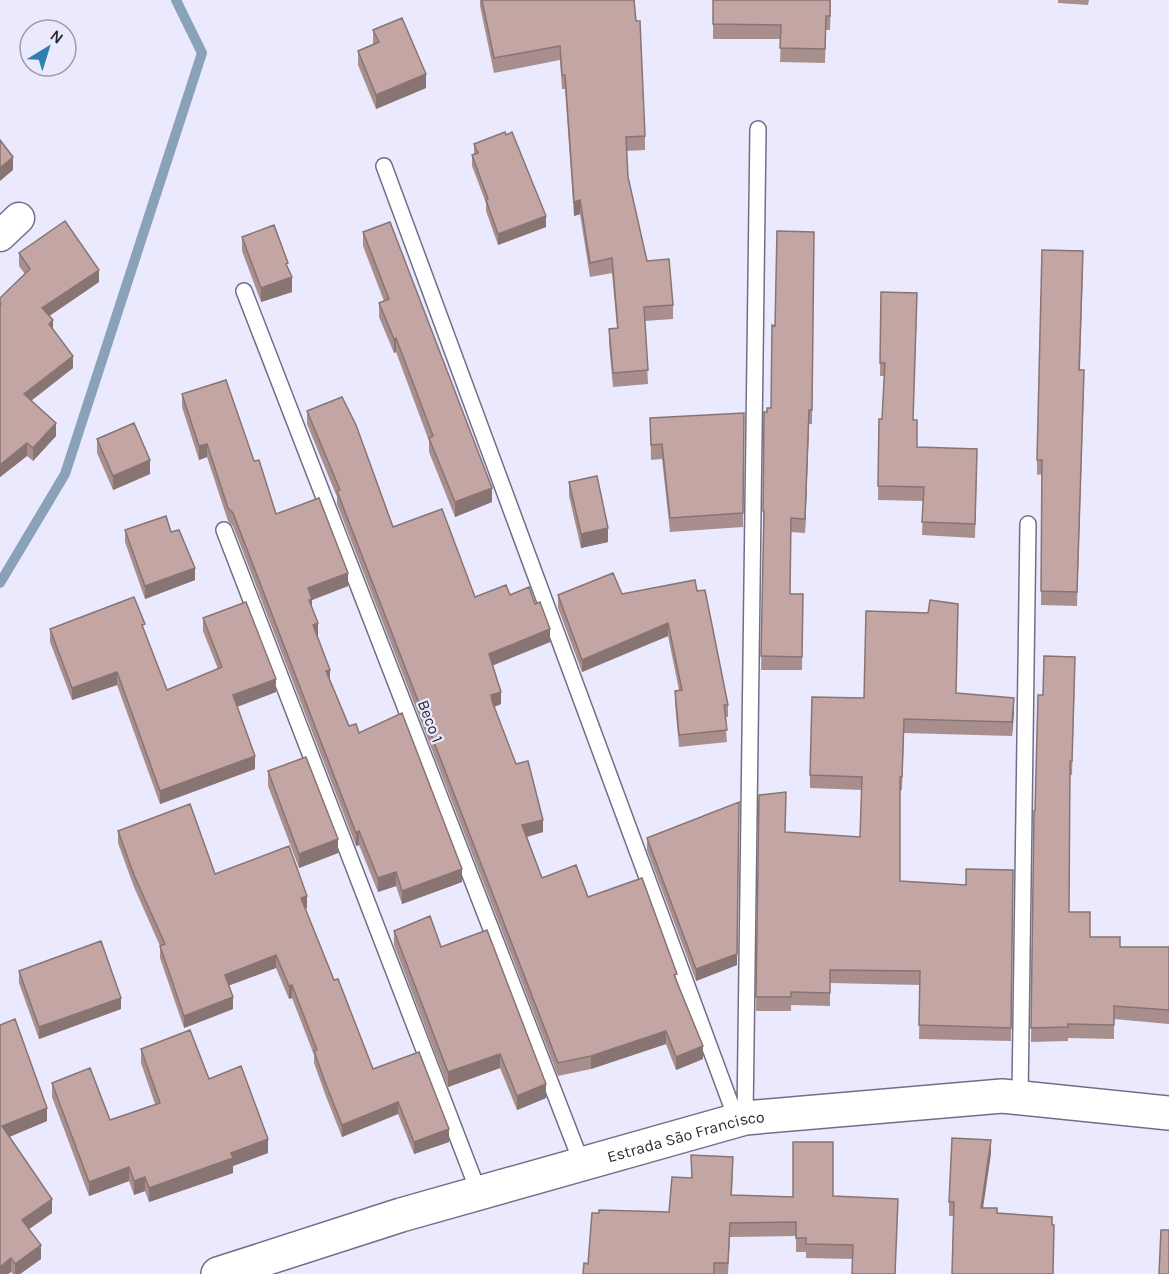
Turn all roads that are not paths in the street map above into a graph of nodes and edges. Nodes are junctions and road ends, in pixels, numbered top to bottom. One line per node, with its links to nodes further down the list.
1 (758, 129): 8 (lane)
2 (384, 166): 8 (lane)
3 (244, 291): 9 (lane, Beco 1)
4 (1028, 524): 6 (lane)
5 (224, 530): 10 (lane)
6 (1020, 1097): 7 (main road, Estrada São Francisco); 8 (main road, Estrada São Francisco)
7 (1169, 1113)
8 (741, 1120): 9 (main road, Estrada São Francisco)
9 (582, 1164): 10 (main road, Estrada São Francisco)
10 (479, 1193): 11 (main road, Estrada São Francisco)
11 (218, 1274)

